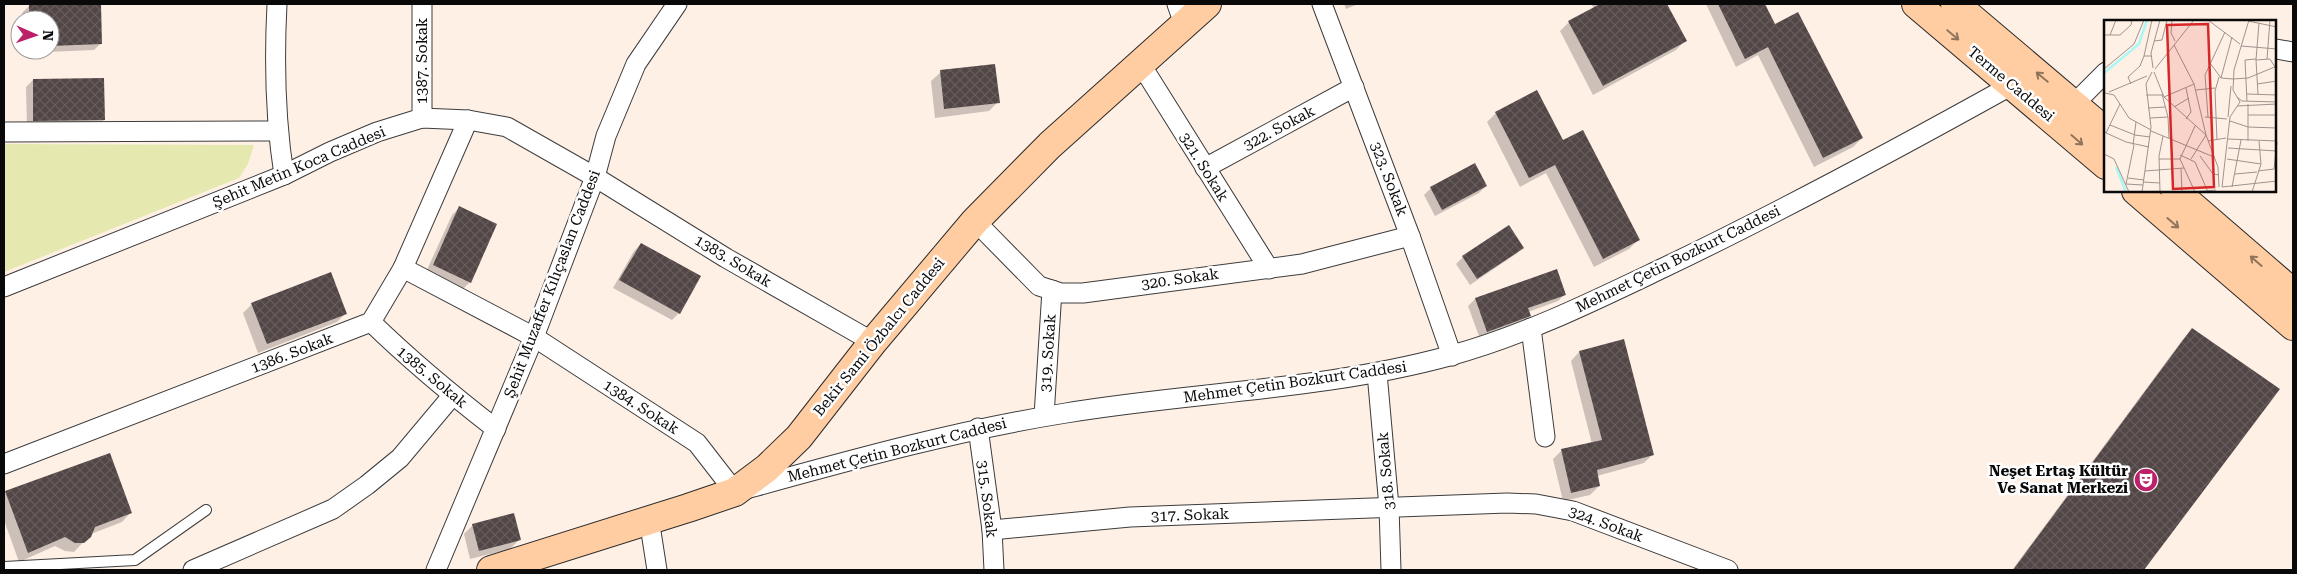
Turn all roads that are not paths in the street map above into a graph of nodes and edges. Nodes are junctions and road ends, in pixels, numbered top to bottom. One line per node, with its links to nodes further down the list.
1 (277, 4): 19 (street)
2 (422, 4): 16 (street, 1387. Sokak)
3 (677, 4): 24 (street, Şehit Muzaffer Kılıçaslan Caddesi)
4 (1207, 4): 8 (street, Bekir Sami Özbalcı Caddesi)
5 (1322, 4): 14 (street, 323. Sokak)
6 (1916, 4): 13 (street, Terme Caddesi, one-way to 13)
7 (1956, 4): 15 (street, Terme Caddesi, one-way to 7)
8 (1180, 14): 11 (street, Bekir Sami Özbalcı Caddesi)
9 (2277, 49): 10 (street)
10 (2293, 52)
11 (1140, 63): 22 (street, 321. Sokak); 27 (street, Bekir Sami Özbalcı Caddesi)
12 (2104, 74): 15 (street)
13 (2012, 85): 21 (street, Terme Caddesi, one-way to 21); 36 (street, Mehmet Çetin Bozkurt Caddesi)
14 (1354, 88): 22 (street, 322. Sokak); 28 (street, 323. Sokak)
15 (2074, 104): 18 (street, Terme Caddesi)
16 (422, 118): 17 (street, Şehit Metin Koca Caddesi); 23 (street, Şehit Metin Koca Caddesi)
17 (468, 120): 24 (street, Şehit Metin Koca Caddesi); 29 (street)
18 (2104, 130)
19 (277, 131): 20 (street); 23 (street)
20 (4, 132)
21 (2104, 163)
22 (1205, 168): 30 (street, 321. Sokak)
23 (284, 175): 31 (street, Şehit Metin Koca Caddesi)
24 (595, 177): 37 (street, Şehit Muzaffer Kılıçaslan Caddesi); 38 (street, 1383. Sokak)
25 (2137, 192): 35 (street, one-way to 35)
26 (2176, 192): 33 (street, one-way to 26)
27 (975, 221): 32 (street, 320. Sokak); 38 (street, Bekir Sami Özbalcı Caddesi)
28 (1410, 236): 30 (street, 320. Sokak); 39 (street, 323. Sokak)
29 (403, 268): 34 (street); 37 (street, 1384. Sokak)
30 (1269, 269): 32 (street, 320. Sokak)
31 (4, 287)
32 (1052, 290): 42 (street, 319. Sokak)
33 (2293, 292)
34 (370, 322): 41 (street, 1385. Sokak); 46 (street, 1386. Sokak)
35 (2293, 326)
36 (1531, 328): 39 (street, Mehmet Çetin Bozkurt Caddesi); 45 (street)
37 (534, 337): 43 (street, Şehit Muzaffer Kılıçaslan Caddesi); 47 (street, 1384. Sokak)
38 (873, 342): 47 (street, Bekir Sami Özbalcı Caddesi)
39 (1452, 356): 40 (street, Mehmet Çetin Bozkurt Caddesi)
40 (1377, 373): 42 (street, Mehmet Çetin Bozkurt Caddesi); 48 (street, 318. Sokak)
41 (452, 396): 43 (street, 1385. Sokak); 55 (street)
42 (1044, 416): 44 (street, Mehmet Çetin Bozkurt Caddesi)
43 (496, 428): 56 (street, Şehit Muzaffer Kılıçaslan Caddesi)
44 (978, 428): 47 (street, Mehmet Çetin Bozkurt Caddesi); 51 (street, 315. Sokak)
45 (1545, 436)
46 (4, 464)
47 (735, 492): 50 (street, Bekir Sami Özbalcı Caddesi)
48 (1389, 507): 51 (street, 317. Sokak); 59 (street, 318. Sokak); 60 (street, 324. Sokak)
49 (206, 510): 52 (lane)
50 (650, 519): 54 (street, Bekir Sami Özbalcı Caddesi); 57 (street)
51 (992, 530): 58 (street, 315. Sokak)
52 (135, 565): 53 (lane)
53 (4, 567)
54 (505, 568)
55 (193, 570)
56 (436, 570)
57 (657, 570)
58 (994, 570)
59 (1391, 570)
60 (1728, 570)

